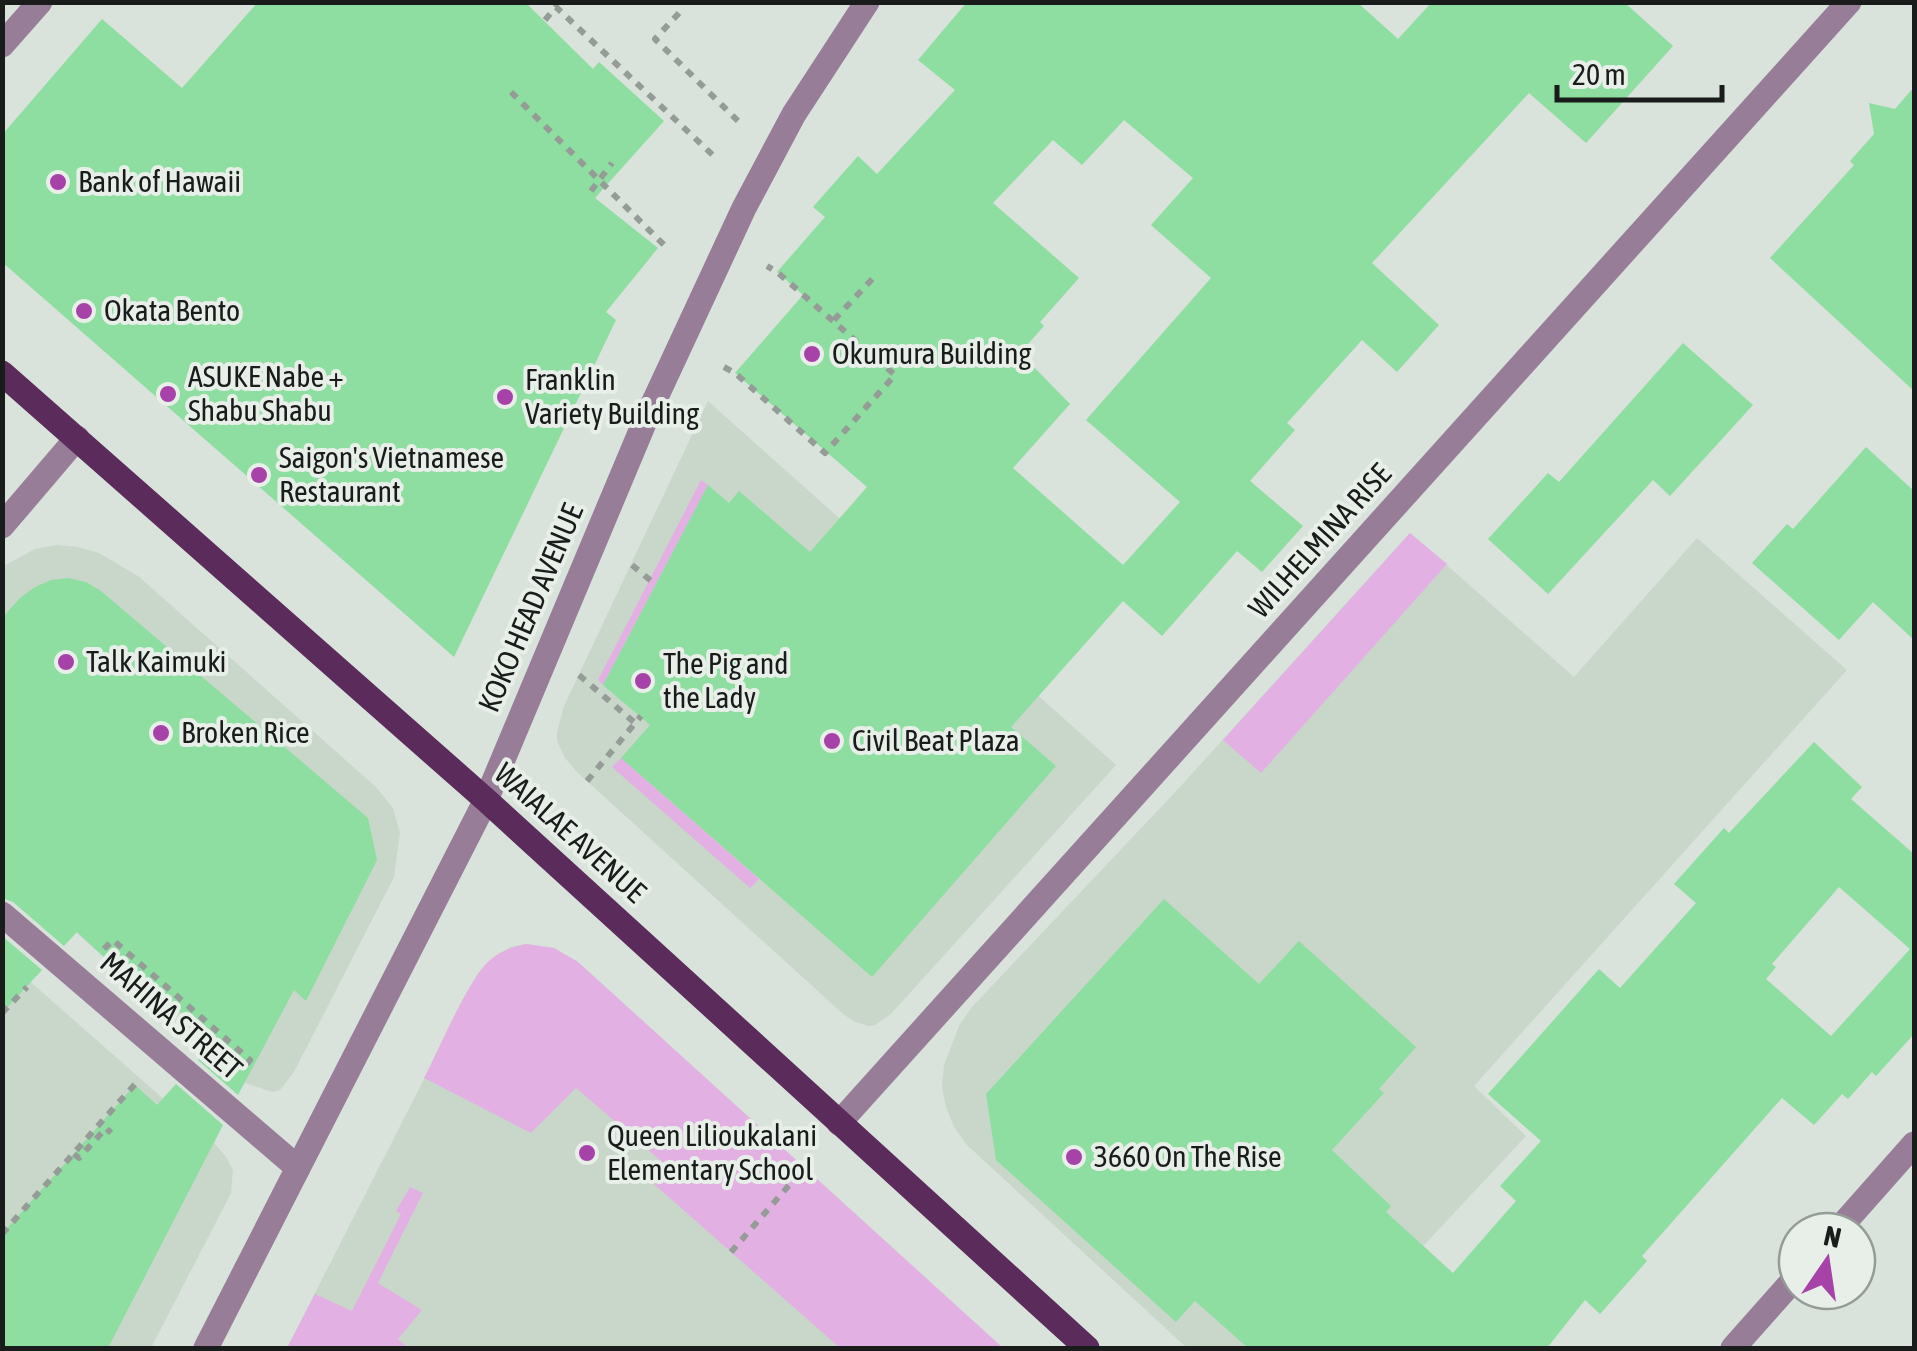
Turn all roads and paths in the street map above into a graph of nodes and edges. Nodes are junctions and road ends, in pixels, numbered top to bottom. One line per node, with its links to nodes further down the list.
1 (40, 2): 6 (street)
2 (866, 2): 25 (street, KOKO HEAD AVENUE)
3 (1849, 2): 32 (street, WILHELMINA RISE)
4 (679, 12): 8 (path)
5 (545, 20): 9 (path)
6 (2, 45)
7 (511, 92): 11 (path)
8 (740, 122)
9 (718, 160)
10 (612, 163): 11 (path)
11 (600, 180): 12 (path); 13 (path)
12 (591, 190)
13 (668, 248)
14 (767, 266): 16 (path)
15 (874, 276): 16 (path)
16 (834, 320): 17 (path)
17 (724, 367)
18 (2, 373): 19 (main road, WAIALAE AVENUE)
19 (77, 438): 20 (street); 25 (main road, WAIALAE AVENUE)
20 (2, 526)
21 (632, 565): 22 (path)
22 (656, 585)
23 (579, 675): 24 (path)
24 (587, 780)
25 (486, 800): 32 (main road, WAIALAE AVENUE); 36 (street, KOKO HEAD AVENUE)
26 (2, 914): 36 (street, MAHINA STREET)
27 (110, 955): 30 (path)
28 (31, 982): 29 (path)
29 (2, 1013)
30 (241, 1071)
31 (140, 1079): 35 (path)
32 (839, 1123): 43 (main road, WAIALAE AVENUE)
33 (111, 1133): 35 (path)
34 (1914, 1144): 38 (street)
35 (74, 1154): 39 (path)
36 (298, 1168): 42 (street, KOKO HEAD AVENUE)
37 (804, 1168): 40 (path)
38 (1855, 1211)
39 (2, 1234)
40 (731, 1252)
41 (1777, 1298): 44 (street)
42 (206, 1348)
43 (1087, 1348)
44 (1733, 1348)

